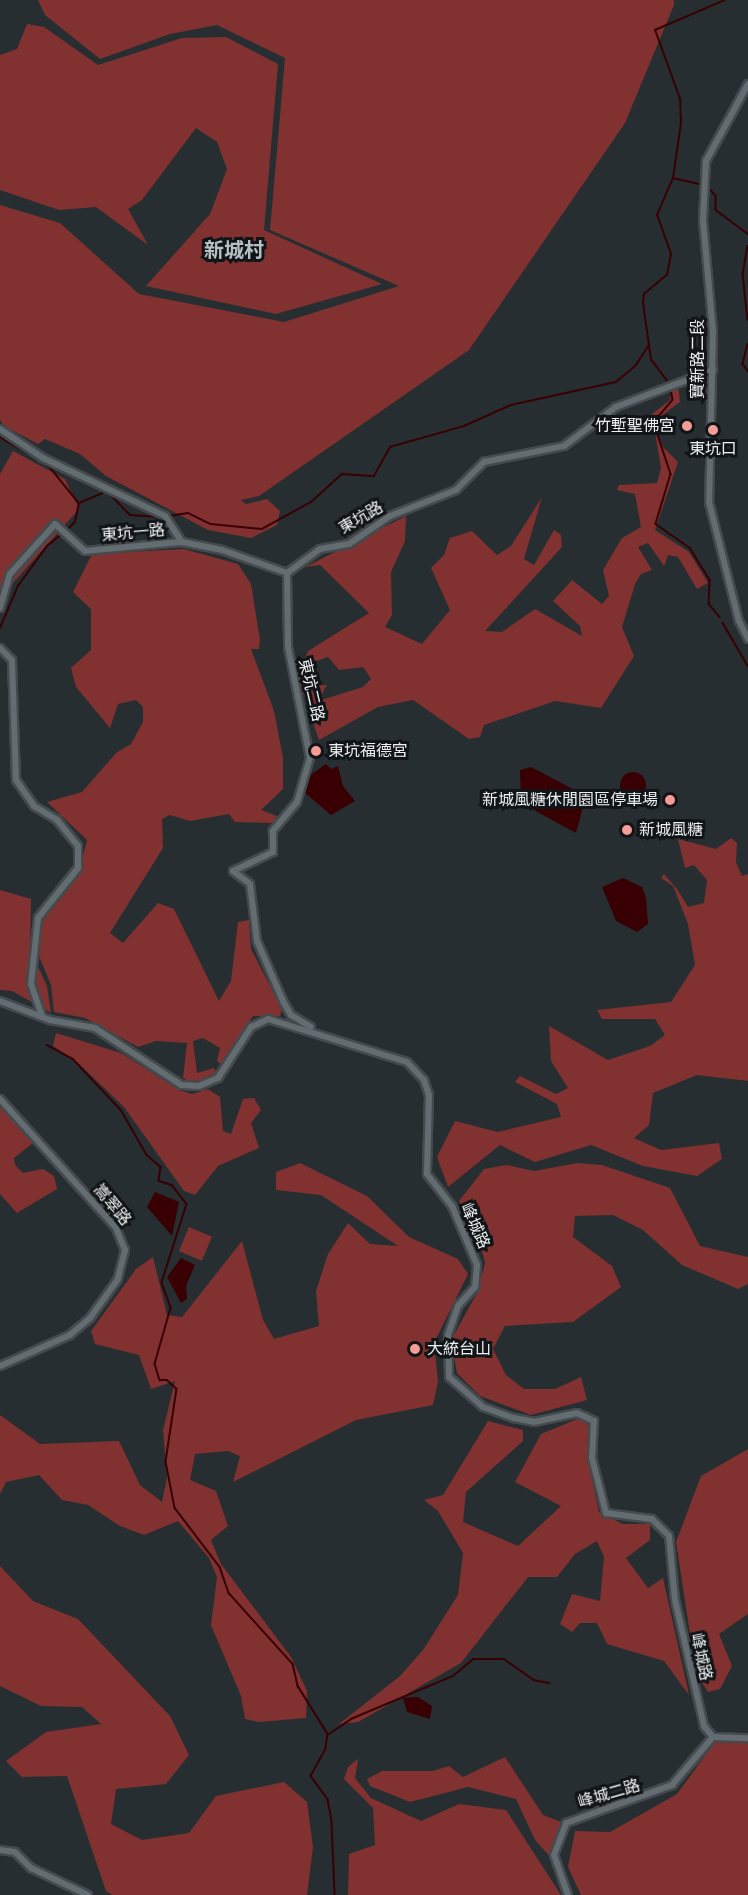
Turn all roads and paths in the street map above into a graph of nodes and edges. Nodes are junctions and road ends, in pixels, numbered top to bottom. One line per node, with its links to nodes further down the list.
1 (748, 84): 2 (street, 寶新路二段)
2 (713, 370): 5 (street, 東坑路); 7 (street, 寶新路二段)
3 (0, 429): 4 (street)
4 (182, 542): 5 (street); 6 (street, 東坑一路)
5 (286, 573): 11 (street, 東坑二路)
6 (0, 608)
7 (748, 639)
8 (0, 648): 10 (street)
9 (0, 1001): 10 (street, 峰城路)
10 (42, 1016): 11 (street, 峰城路)
11 (318, 1031): 14 (street, 峰城路)
12 (0, 1099): 13 (street, 嵩翠路)
13 (0, 1366)
14 (713, 1737): 15 (street); 18 (street, 峰城二路)
15 (748, 1738)
16 (0, 1850): 17 (street)
17 (88, 1895)
18 (568, 1895)

